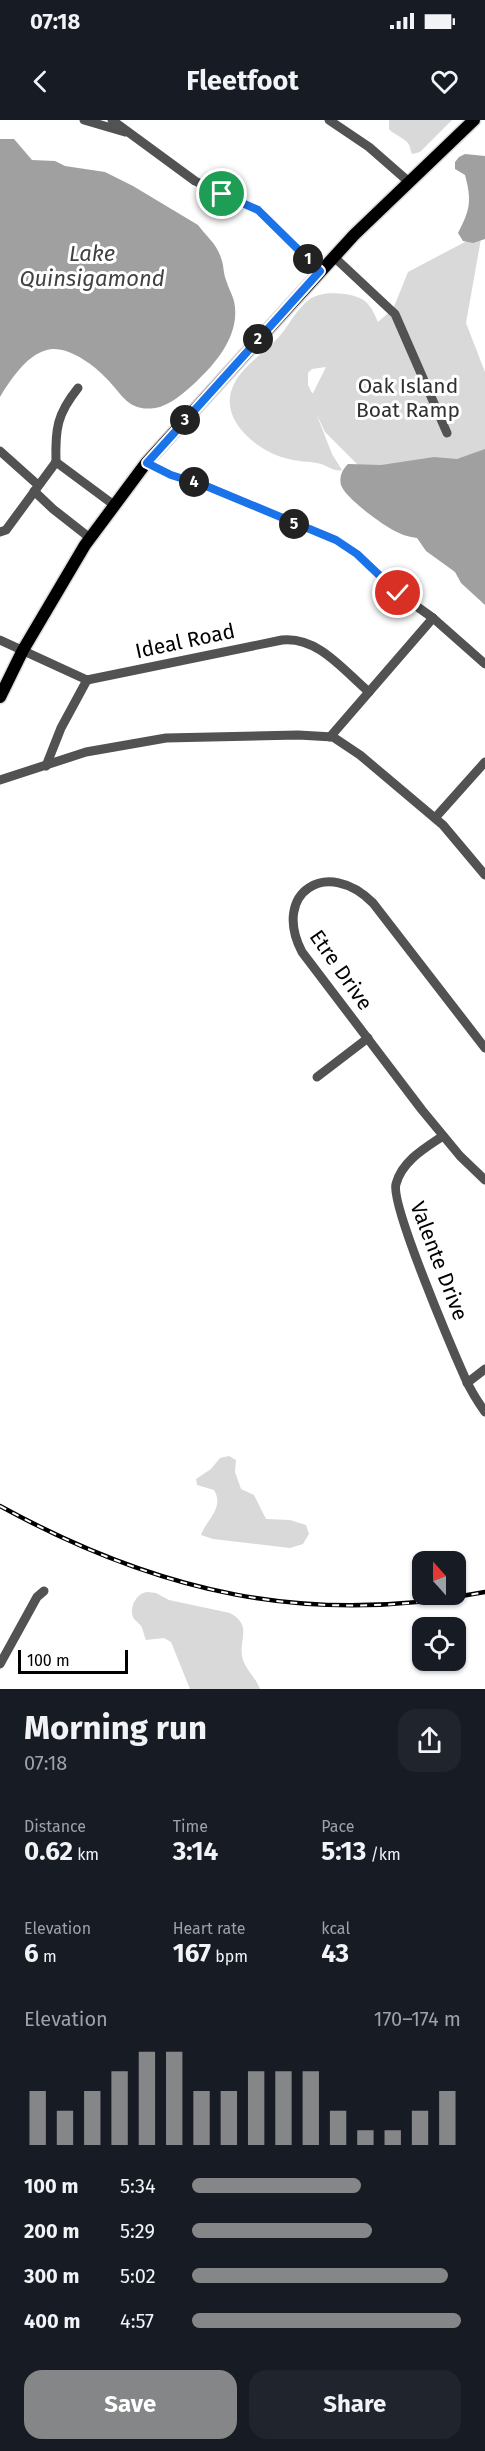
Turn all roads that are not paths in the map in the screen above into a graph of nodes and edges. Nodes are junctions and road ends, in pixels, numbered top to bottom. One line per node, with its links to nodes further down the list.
1 (84, 120): 5 (street)
2 (112, 120): 5 (street)
3 (329, 120): 6 (street)
4 (474, 120): 6 (main road)
5 (129, 132): 8 (street)
6 (409, 182): 7 (main road)
7 (334, 257): 8 (main road); 10 (street)
8 (320, 271): 13 (main road)
9 (78, 388): 12 (street)
10 (447, 433)
11 (0, 451): 14 (street)
12 (56, 462): 14 (street); 15 (street)
13 (147, 463): 15 (main road); 18 (street)
14 (36, 488): 16 (street); 17 (street)
15 (114, 505): 17 (main road)
16 (0, 532)
17 (90, 538): 20 (main road)
18 (433, 618): 21 (street); 23 (street)
19 (0, 640): 20 (street)
20 (23, 650): 22 (street); 24 (main road)
21 (485, 664)
22 (87, 680): 23 (street, Ideal Road); 27 (street)
23 (369, 692): 25 (street)
24 (0, 697)
25 (330, 737): 27 (street); 29 (street)
26 (485, 762): 29 (street)
27 (46, 766): 28 (street)
28 (0, 780)
29 (435, 818): 30 (street)
30 (485, 876)
31 (368, 1038): 32 (street, Etre Drive); 33 (street); 34 (street, Etre Drive)
32 (485, 1048)
33 (316, 1077)
34 (443, 1136): 35 (street, Etre Drive); 37 (street, Valente Drive)
35 (485, 1180)
36 (485, 1369): 37 (street)
37 (467, 1383): 38 (street, Valente Drive)
38 (485, 1412)
39 (44, 1592): 40 (street)
40 (0, 1664)

